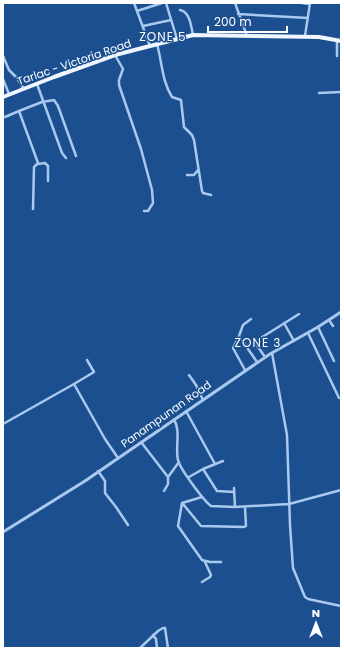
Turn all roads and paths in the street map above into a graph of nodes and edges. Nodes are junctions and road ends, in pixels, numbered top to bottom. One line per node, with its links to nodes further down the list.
1 (134, 3): 8 (street)
2 (162, 3): 8 (street)
3 (166, 3): 11 (street)
4 (235, 3): 9 (street)
5 (302, 3): 6 (street)
6 (310, 3): 10 (street)
7 (180, 10): 13 (street)
8 (137, 11): 12 (street)
9 (238, 14): 10 (street); 14 (street)
10 (308, 18): 15 (street)
11 (171, 20): 12 (street); 16 (street)
12 (143, 26): 19 (street)
13 (193, 35): 14 (main road, Tarlac - Victoria Road); 16 (main road, Tarlac - Victoria Road)
14 (247, 36): 15 (main road, Tarlac - Victoria Road)
15 (304, 37): 17 (main road, Tarlac - Victoria Road)
16 (177, 39): 18 (main road, Tarlac - Victoria Road)
17 (339, 40): 22 (street)
18 (157, 44): 19 (main road, Tarlac - Victoria Road); 36 (street)
19 (150, 46): 20 (main road, Tarlac - Victoria Road)
20 (115, 55): 24 (main road, Tarlac - Victoria Road); 41 (street)
21 (3, 56): 25 (street)
22 (337, 56)
23 (3, 78): 28 (street)
24 (37, 84): 25 (main road, Tarlac - Victoria Road); 30 (street)
25 (24, 88): 28 (main road, Tarlac - Victoria Road)
26 (341, 92): 27 (street)
27 (319, 93)
28 (9, 94): 29 (main road, Tarlac - Victoria Road)
29 (3, 97)
30 (42, 102): 31 (street); 33 (street); 34 (street)
31 (19, 111): 32 (street); 35 (street)
32 (5, 117)
33 (76, 156)
34 (66, 158)
35 (38, 164): 38 (street); 40 (street)
36 (198, 169): 37 (street); 39 (street)
37 (187, 175)
38 (48, 181)
39 (211, 195)
40 (33, 209)
41 (144, 211)
42 (341, 312): 45 (street, Panampunan Road)
43 (299, 314): 46 (street)
44 (251, 319): 50 (street)
45 (329, 320): 47 (street); 48 (street, Panampunan Road)
46 (284, 323): 51 (street); 53 (street)
47 (333, 326)
48 (318, 327): 49 (street, Panampunan Road); 55 (street)
49 (308, 333): 51 (street, Panampunan Road); 60 (street)
50 (239, 336): 56 (street); 57 (street)
51 (294, 341): 52 (street, Panampunan Road)
52 (272, 352): 53 (street, Panampunan Road); 80 (street)
53 (265, 357): 56 (street, Panampunan Road)
54 (87, 360): 59 (street)
55 (334, 361)
56 (257, 362): 57 (street, Panampunan Road)
57 (246, 370): 61 (street, Panampunan Road)
58 (189, 375): 61 (street)
59 (74, 384): 64 (street); 66 (street)
60 (338, 398)
61 (203, 400): 62 (street, Panampunan Road)
62 (186, 411): 63 (street, Panampunan Road); 69 (street)
63 (174, 420): 65 (street, Panampunan Road); 68 (street)
64 (3, 424)
65 (142, 442): 66 (street, Panampunan Road); 72 (street)
66 (118, 458): 71 (street, Panampunan Road)
67 (223, 461): 69 (street)
68 (178, 462): 72 (street); 73 (street)
69 (215, 464): 70 (street)
70 (203, 469): 73 (street); 77 (street)
71 (98, 471): 83 (street); 84 (street, Panampunan Road)
72 (168, 477): 76 (street)
73 (189, 477): 78 (street)
74 (234, 488): 77 (street)
75 (341, 490): 80 (street)
76 (164, 491)
77 (234, 492): 81 (street)
78 (202, 498): 79 (street); 81 (street)
79 (182, 503): 82 (street); 85 (street)
80 (289, 504): 82 (street); 88 (street)
81 (235, 507): 82 (street)
82 (245, 507)
83 (128, 525)
84 (3, 532)
85 (205, 561): 86 (street); 87 (street)
86 (221, 562)
87 (202, 582)
88 (341, 606)
89 (153, 635): 90 (street); 91 (street); 92 (street)
90 (140, 648)
91 (156, 648)
92 (168, 648)

